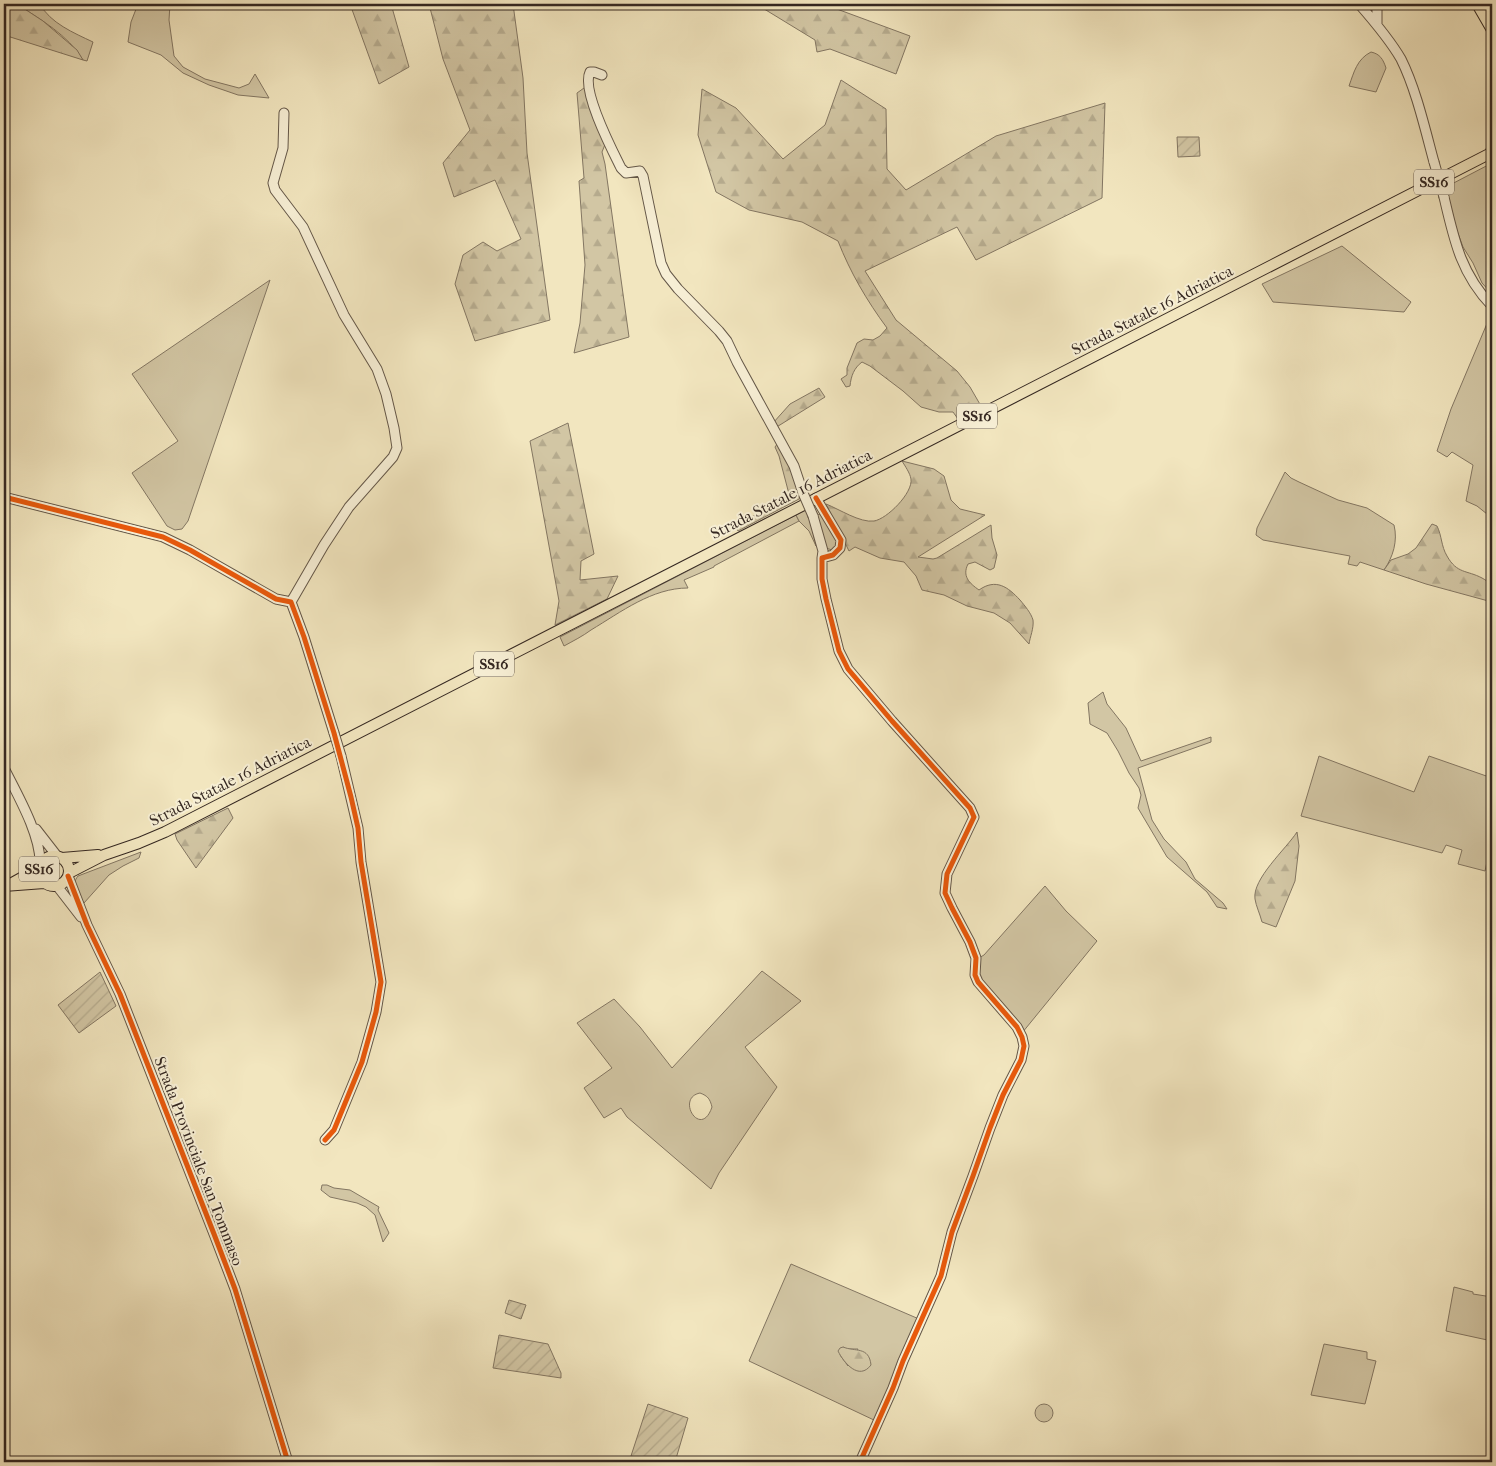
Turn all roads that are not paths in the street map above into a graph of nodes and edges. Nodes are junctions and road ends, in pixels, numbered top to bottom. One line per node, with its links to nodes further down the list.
1 (1359, 4): 4 (street)
2 (1378, 4): 4 (street)
3 (1477, 4): 5 (main road)
4 (1376, 26): 9 (street, bridge)
5 (1492, 30)
6 (602, 75): 14 (street, bridge)
7 (284, 113): 15 (street)
8 (1492, 152): 13 (main road, Strada Statale 16 Adriatica / SS16)
9 (1481, 295): 10 (street); 11 (street)
10 (1492, 300)
11 (1492, 306)
12 (4, 497): 15 (street)
13 (819, 497): 14 (street); 18 (main road, Strada Statale 16 Adriatica / SS16)
14 (822, 558): 28 (street)
15 (291, 602): 26 (street, bridge)
16 (4, 768): 17 (street)
17 (30, 823): 19 (street); 20 (street)
18 (104, 855): 19 (main road, Strada Statale 16 Adriatica / SS16); 21 (main road, Strada Statale 16 Adriatica / SS16)
19 (60, 857): 20 (main road, SS16); 21 (main road, SS16)
20 (40, 866): 22 (main road, SS16); 23 (main road, SS16)
21 (69, 875): 24 (main road, SS16); 25 (street, Strada Provinciale San Tommaso)
22 (44, 883): 23 (main road, SS16); 24 (main road, SS16)
23 (6, 885)
24 (57, 886): 25 (street, Strada Provinciale San Tommaso)
25 (87, 925): 27 (street, Strada Provinciale San Tommaso)
26 (325, 1140)
27 (288, 1462)
28 (860, 1462)

